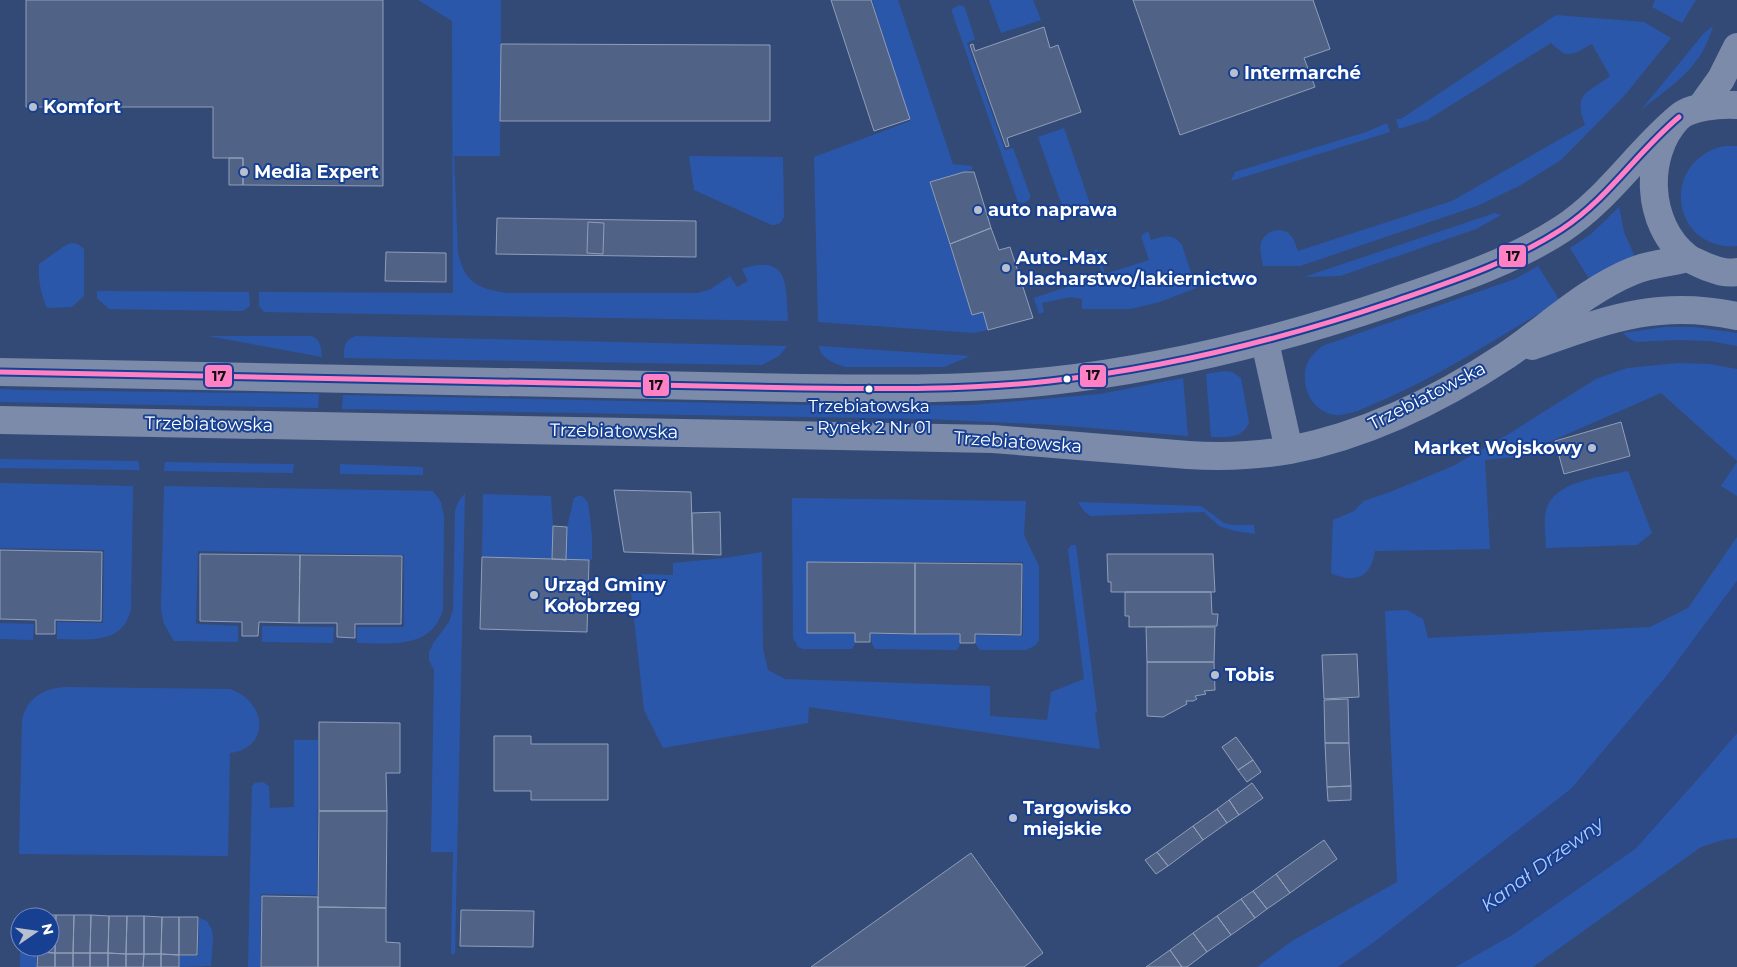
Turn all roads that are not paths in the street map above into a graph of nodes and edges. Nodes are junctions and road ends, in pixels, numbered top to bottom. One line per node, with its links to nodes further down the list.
1 (1737, 47): 3 (street)
2 (1737, 105): 3 (street)
3 (1690, 112): 4 (street); 7 (street)
4 (1688, 258): 5 (street); 8 (street, Trzebiatowska)
5 (1734, 274)
6 (1737, 316): 8 (street)
7 (1265, 342): 9 (street); 11 (street)
8 (1507, 354): 11 (street, Trzebiatowska)
9 (0, 372)
10 (0, 420): 11 (street, Trzebiatowska)
11 (1289, 450)

